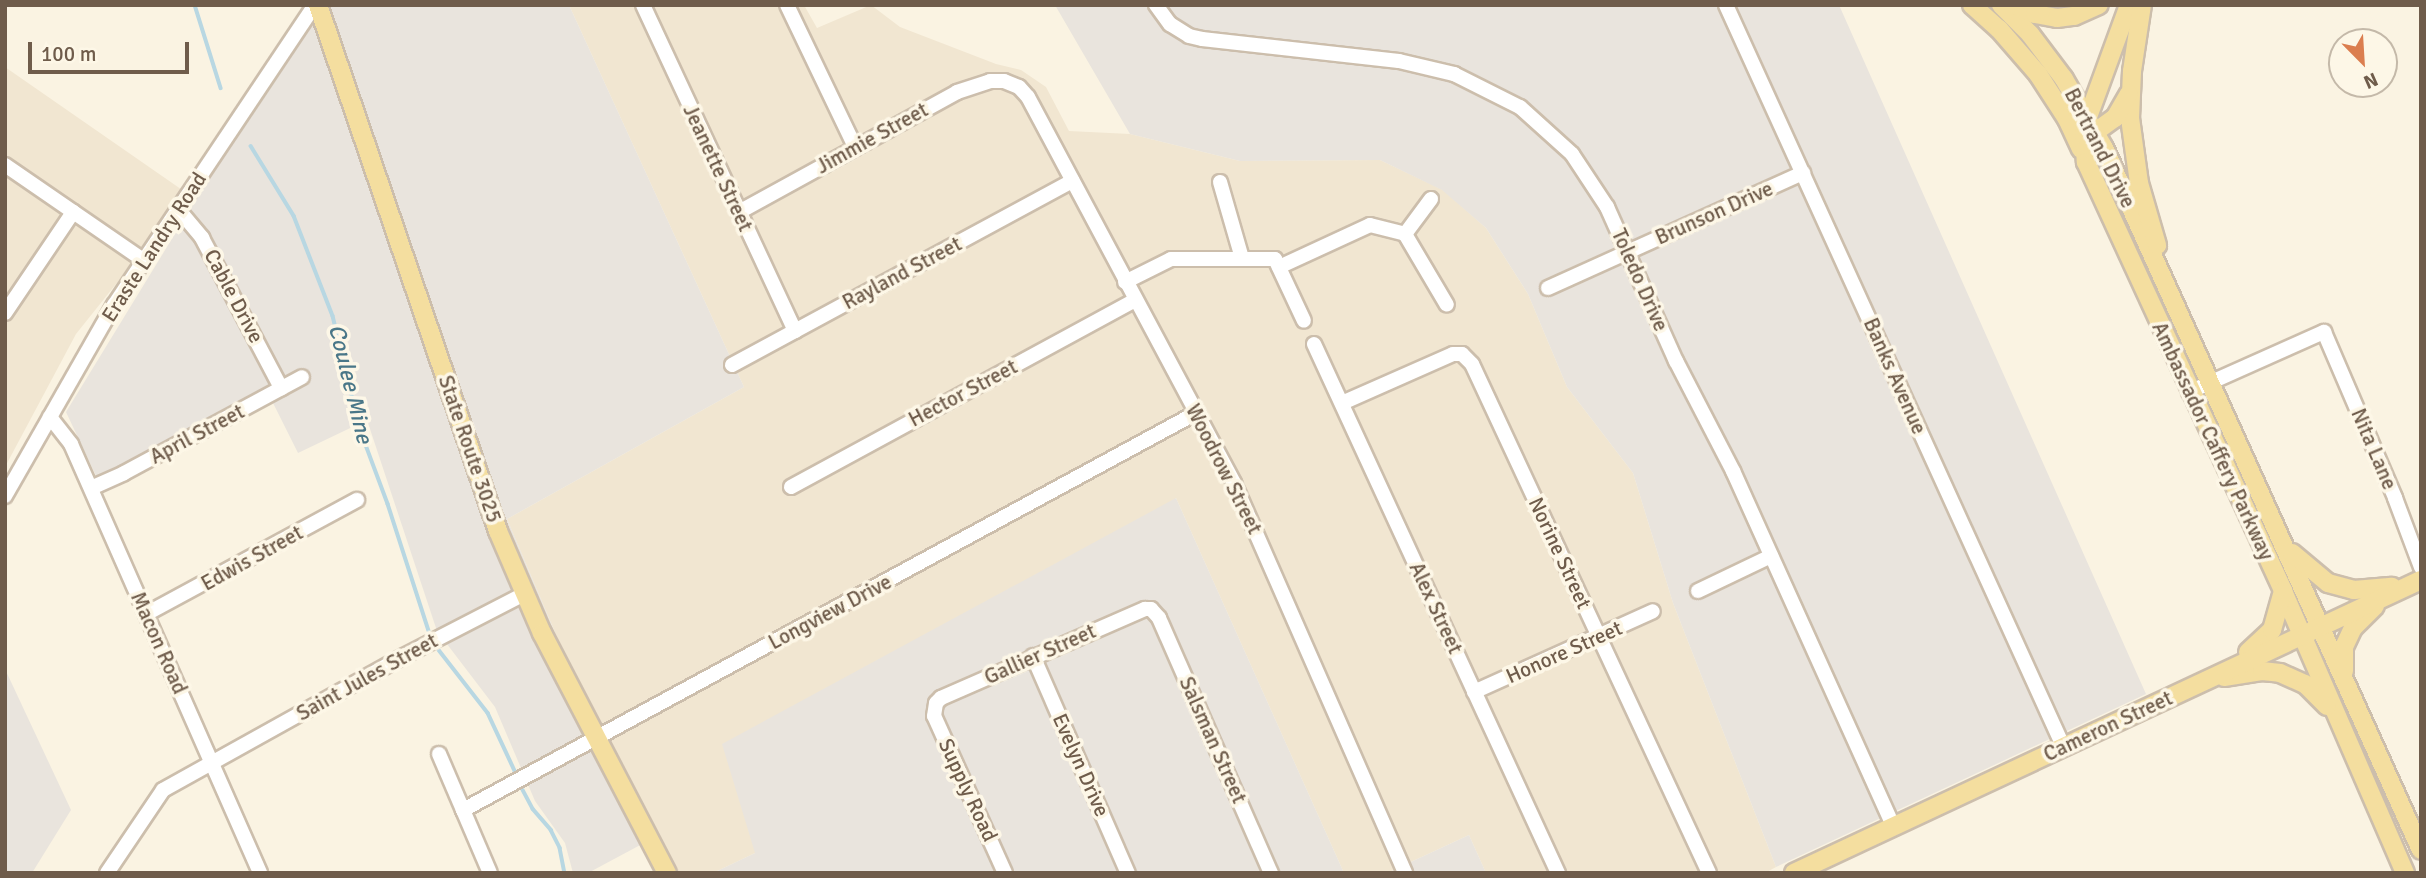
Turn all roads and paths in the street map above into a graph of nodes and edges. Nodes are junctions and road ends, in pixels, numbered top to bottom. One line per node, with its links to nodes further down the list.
1 (316, 5): 22 (street, Eraste Landry Road); 57 (main road, State Route 3025)
2 (643, 5): 24 (street, Jeanette Street)
3 (787, 5): 16 (street)
4 (1156, 5): 26 (street, Toledo Drive)
5 (1726, 5): 18 (street, Banks Avenue)
6 (1972, 5): 15 (main road, Bertrand Drive)
7 (2001, 5): 14 (main road, Bertrand Drive)
8 (2015, 5): 9 (main road)
9 (2099, 5)
10 (2130, 5): 14 (main road, Ambassador Caffery Parkway)
11 (2142, 5): 13 (main road)
12 (1012, 83): 16 (street, Jimmie Street); 19 (street, Woodrow Street)
13 (2131, 89): 15 (main road); 34 (main road)
14 (2088, 117): 15 (main road, Ambassador Caffery Parkway)
15 (2085, 136): 34 (main road, Bertrand Drive); 43 (main road, Ambassador Caffery Parkway)
16 (855, 147): 24 (street, Jimmie Street)
17 (5, 165): 23 (street)
18 (1803, 173): 26 (street, Brunson Drive); 72 (street, Banks Avenue)
19 (1072, 181): 30 (street, Woodrow Street); 37 (street, Rayland Street)
20 (1220, 182): 27 (street)
21 (1431, 199): 25 (street)
22 (178, 209): 28 (street, Eraste Landry Road); 42 (street, Cable Drive)
23 (72, 212): 28 (street); 35 (street)
24 (738, 212): 37 (street, Jeanette Street)
25 (1405, 234): 29 (street); 33 (street)
26 (1628, 252): 31 (street, Brunson Drive); 52 (street, Toledo Drive)
27 (1242, 258): 29 (street); 30 (street)
28 (143, 260): 46 (street, Eraste Landry Road)
29 (1279, 267): 36 (street)
30 (1125, 282): 32 (street, Woodrow Street)
31 (1548, 288)
32 (1135, 300): 45 (street, Woodrow Street); 47 (street, Hector Street)
33 (1447, 306)
34 (2175, 306): 41 (main road, Ambassador Caffery Parkway)
35 (5, 313)
36 (1304, 321)
37 (795, 331): 39 (street, Rayland Street)
38 (1314, 344): 44 (street, Alex Street)
39 (732, 365)
40 (302, 377): 42 (street, April Street)
41 (2209, 383): 43 (street); 51 (main road, Ambassador Caffery Parkway); 53 (street, Nita Lane)
42 (281, 388): 48 (street, April Street)
43 (2189, 392): 56 (main road, Ambassador Caffery Parkway)
44 (1342, 403): 63 (street, Norine Street); 67 (street, Alex Street)
45 (1196, 413): 71 (street, Longview Drive); 87 (street, Woodrow Street)
46 (50, 417): 48 (street, Macon Road); 49 (street, Eraste Landry Road)
47 (791, 487)
48 (91, 488): 60 (street, Macon Road)
49 (5, 496)
50 (357, 500): 60 (street, Edwis Street)
51 (2285, 545): 54 (main road); 61 (main road, Ambassador Caffery Parkway)
52 (1771, 556): 55 (street); 76 (street, Toledo Drive)
53 (2421, 567)
54 (2408, 585): 61 (main road, Cameron Street); 68 (main road)
55 (1698, 591)
56 (2283, 591): 62 (main road, Ambassador Caffery Parkway); 65 (main road)
57 (524, 594): 71 (main road, State Route 3025); 74 (street, Saint Jules Street)
58 (1151, 609): 64 (street, Gallier Street); 86 (street, Salsman Street)
59 (1653, 611): 63 (street, Honore Street)
60 (146, 614): 74 (street, Macon Road)
61 (2320, 626): 62 (main road, Cameron Street); 68 (main road, Ambassador Caffery Parkway)
62 (2301, 634): 65 (main road, Cameron Street); 70 (main road, Ambassador Caffery Parkway)
63 (1600, 637): 67 (street, Honore Street); 89 (street, Norine Street)
64 (1033, 656): 69 (street, Gallier Street); 85 (street, Evelyn Drive)
65 (2232, 666): 66 (main road, Cameron Street)
66 (2203, 681): 70 (main road); 72 (main road, Cameron Street)
67 (1474, 692): 88 (street, Alex Street)
68 (2354, 705): 77 (main road, Ambassador Caffery Parkway)
69 (934, 706): 84 (street, Supply Road)
70 (2340, 723): 79 (main road, Ambassador Caffery Parkway)
71 (598, 738): 75 (street, Longview Drive); 83 (main road, State Route 3025)
72 (2064, 748): 76 (main road, Cameron Street)
73 (439, 754): 75 (street)
74 (211, 762): 78 (street, Macon Road); 80 (street, Saint Jules Street)
75 (463, 810): 82 (street)
76 (1894, 826): 90 (main road, Cameron Street)
77 (2421, 850)
78 (259, 869): 81 (street)
79 (2403, 870)
80 (107, 873)
81 (243, 873)
82 (490, 873)
83 (667, 873)
84 (1005, 873)
85 (1128, 873)
86 (1271, 873)
87 (1405, 873)
88 (1558, 873)
89 (1709, 873)
90 (1794, 873)

